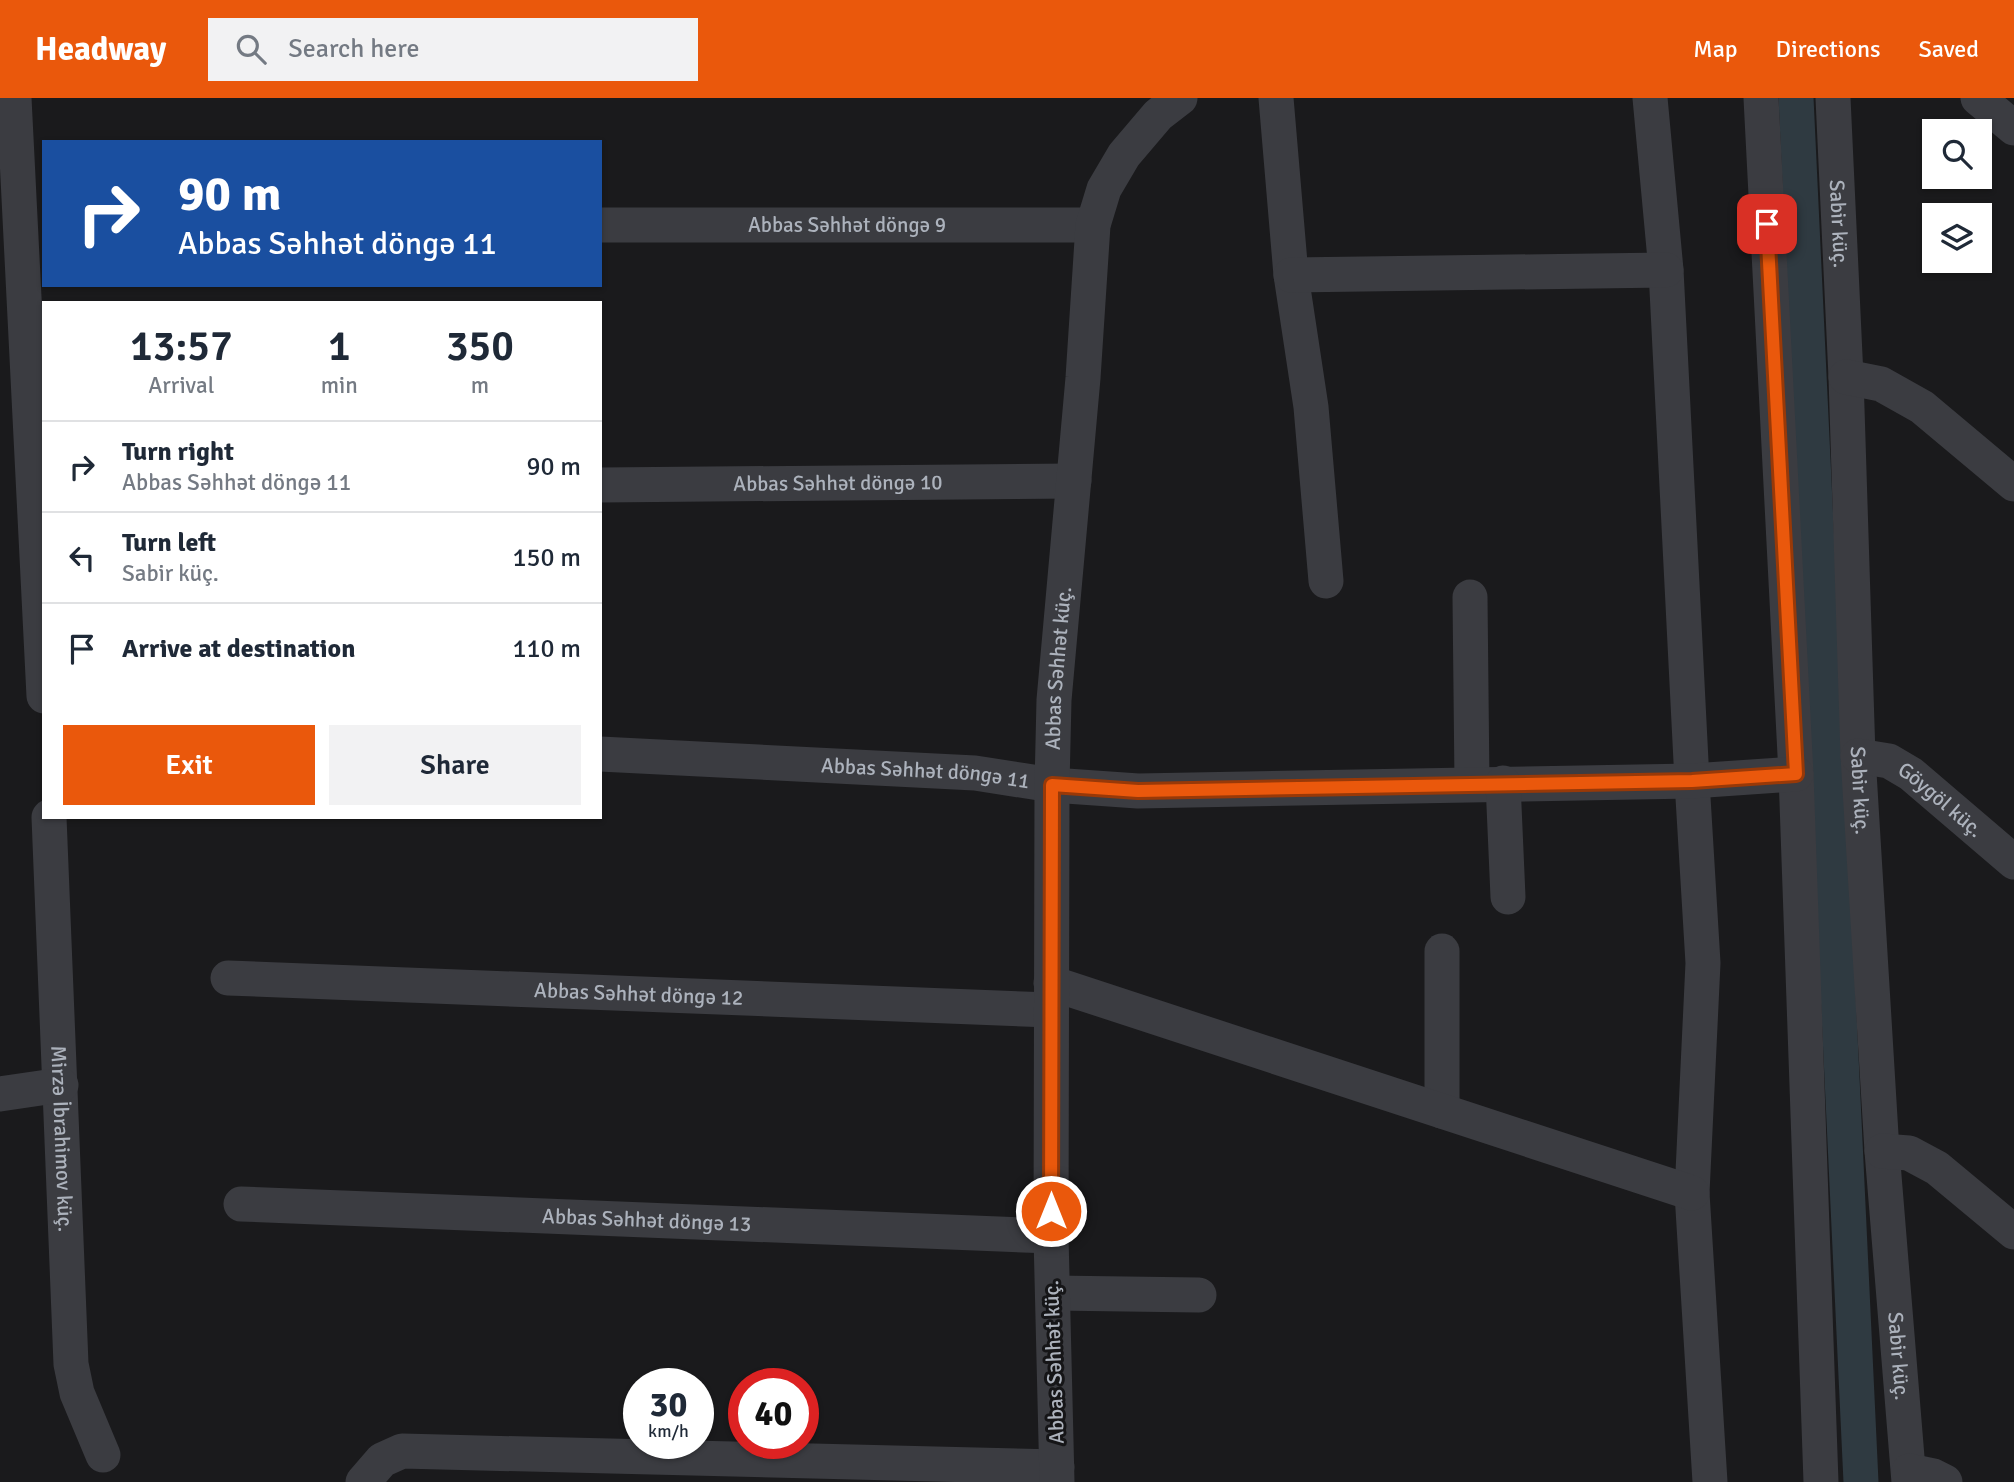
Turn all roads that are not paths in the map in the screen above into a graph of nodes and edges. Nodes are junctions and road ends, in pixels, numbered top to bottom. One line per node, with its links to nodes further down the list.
1 (14, 98): 19 (street)
2 (1180, 98): 10 (street, Abbas Səhhət küç.)
3 (1276, 98): 12 (street)
4 (1650, 98): 11 (street)
5 (1761, 98): 22 (street)
6 (1833, 98): 13 (street, Sabir küç.)
7 (1978, 98): 8 (street)
8 (2014, 128)
9 (602, 225): 10 (street, Abbas Səhhət döngə 9)
10 (1093, 225): 14 (street, Abbas Səhhət küç.)
11 (1666, 270): 12 (street); 23 (street)
12 (1291, 275): 17 (street)
13 (1846, 377): 15 (street); 21 (street, Sabir küç.)
14 (1074, 481): 16 (street, Abbas Səhhət döngə 10); 25 (street, Abbas Səhhət küç.)
15 (2014, 484)
16 (602, 485)
17 (1326, 581)
18 (1470, 597): 24 (street)
19 (42, 656)
20 (602, 754): 25 (street, Abbas Səhhət döngə 11)
21 (1858, 756): 27 (street, Göygöl küç.); 35 (street, Sabir küç.)
22 (1796, 774): 23 (street, Abbas Səhhət döngə 11); 47 (street)
23 (1692, 781): 24 (street, Abbas Səhhət döngə 11); 36 (street)
24 (1487, 783): 25 (street, Abbas Səhhət döngə 11); 28 (street)
25 (1052, 785): 31 (street, Abbas Səhhət küç.)
26 (49, 819): 32 (street, Mirzə İbrahimov küç.)
27 (2014, 862)
28 (1508, 897)
29 (1442, 951): 34 (street)
30 (228, 978): 31 (street, Abbas Səhhət döngə 12)
31 (1051, 997): 34 (street, Abbas Səhhət döngə 12); 39 (street, Abbas Səhhət küç.)
32 (61, 1085): 33 (street); 42 (street, Mirzə İbrahimov küç.)
33 (0, 1094)
34 (1442, 1111): 36 (street, Abbas Səhhət döngə 12)
35 (1882, 1151): 38 (street); 44 (street, Sabir küç.)
36 (1692, 1193): 46 (street)
37 (241, 1204): 39 (street, Abbas Səhhət döngə 13)
38 (2014, 1232)
39 (1051, 1236): 40 (street, Abbas Səhhət küç.)
40 (1053, 1293): 41 (street); 43 (street, Abbas Səhhət küç.)
41 (1199, 1295)
42 (103, 1455)
43 (1057, 1474): 45 (street)
44 (1909, 1476): 48 (street)
45 (363, 1482)
46 (1710, 1482)
47 (1821, 1482)
48 (1945, 1482)

